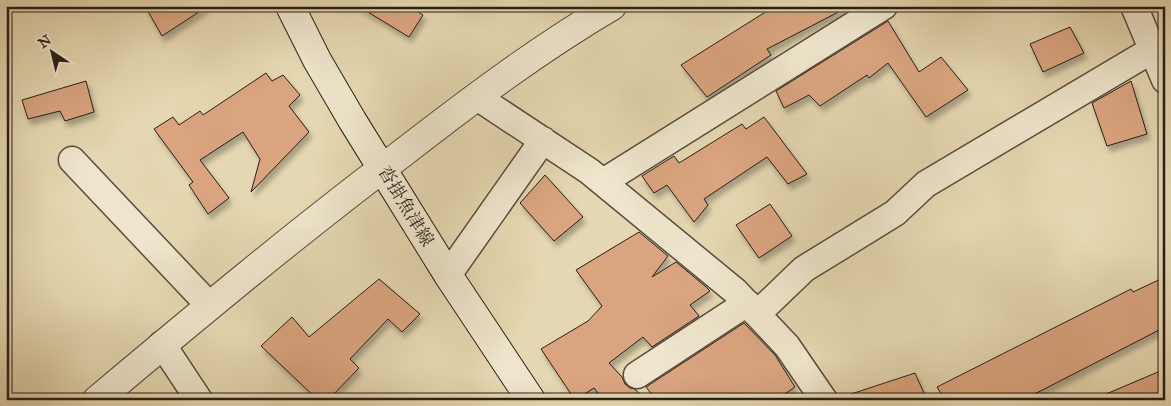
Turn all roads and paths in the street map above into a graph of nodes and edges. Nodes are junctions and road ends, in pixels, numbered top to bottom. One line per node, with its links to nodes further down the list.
1 (290, 6): 10 (street, 沓掛魚津線)
2 (612, 6): 7 (street)
3 (884, 6): 11 (street)
4 (1134, 6): 5 (street)
5 (1152, 50): 6 (street); 14 (street)
6 (1165, 80)
7 (477, 97): 8 (street); 10 (street)
8 (543, 140): 11 (street); 12 (street)
9 (72, 160): 13 (street)
10 (382, 168): 12 (street, 沓掛魚津線); 13 (street)
11 (603, 182): 14 (street)
12 (448, 275): 19 (street, 沓掛魚津線)
13 (209, 304): 15 (street)
14 (752, 309): 16 (street); 20 (street)
15 (162, 344): 17 (street); 18 (street)
16 (637, 375)
17 (97, 400)
18 (199, 400)
19 (531, 400)
20 (824, 400)

